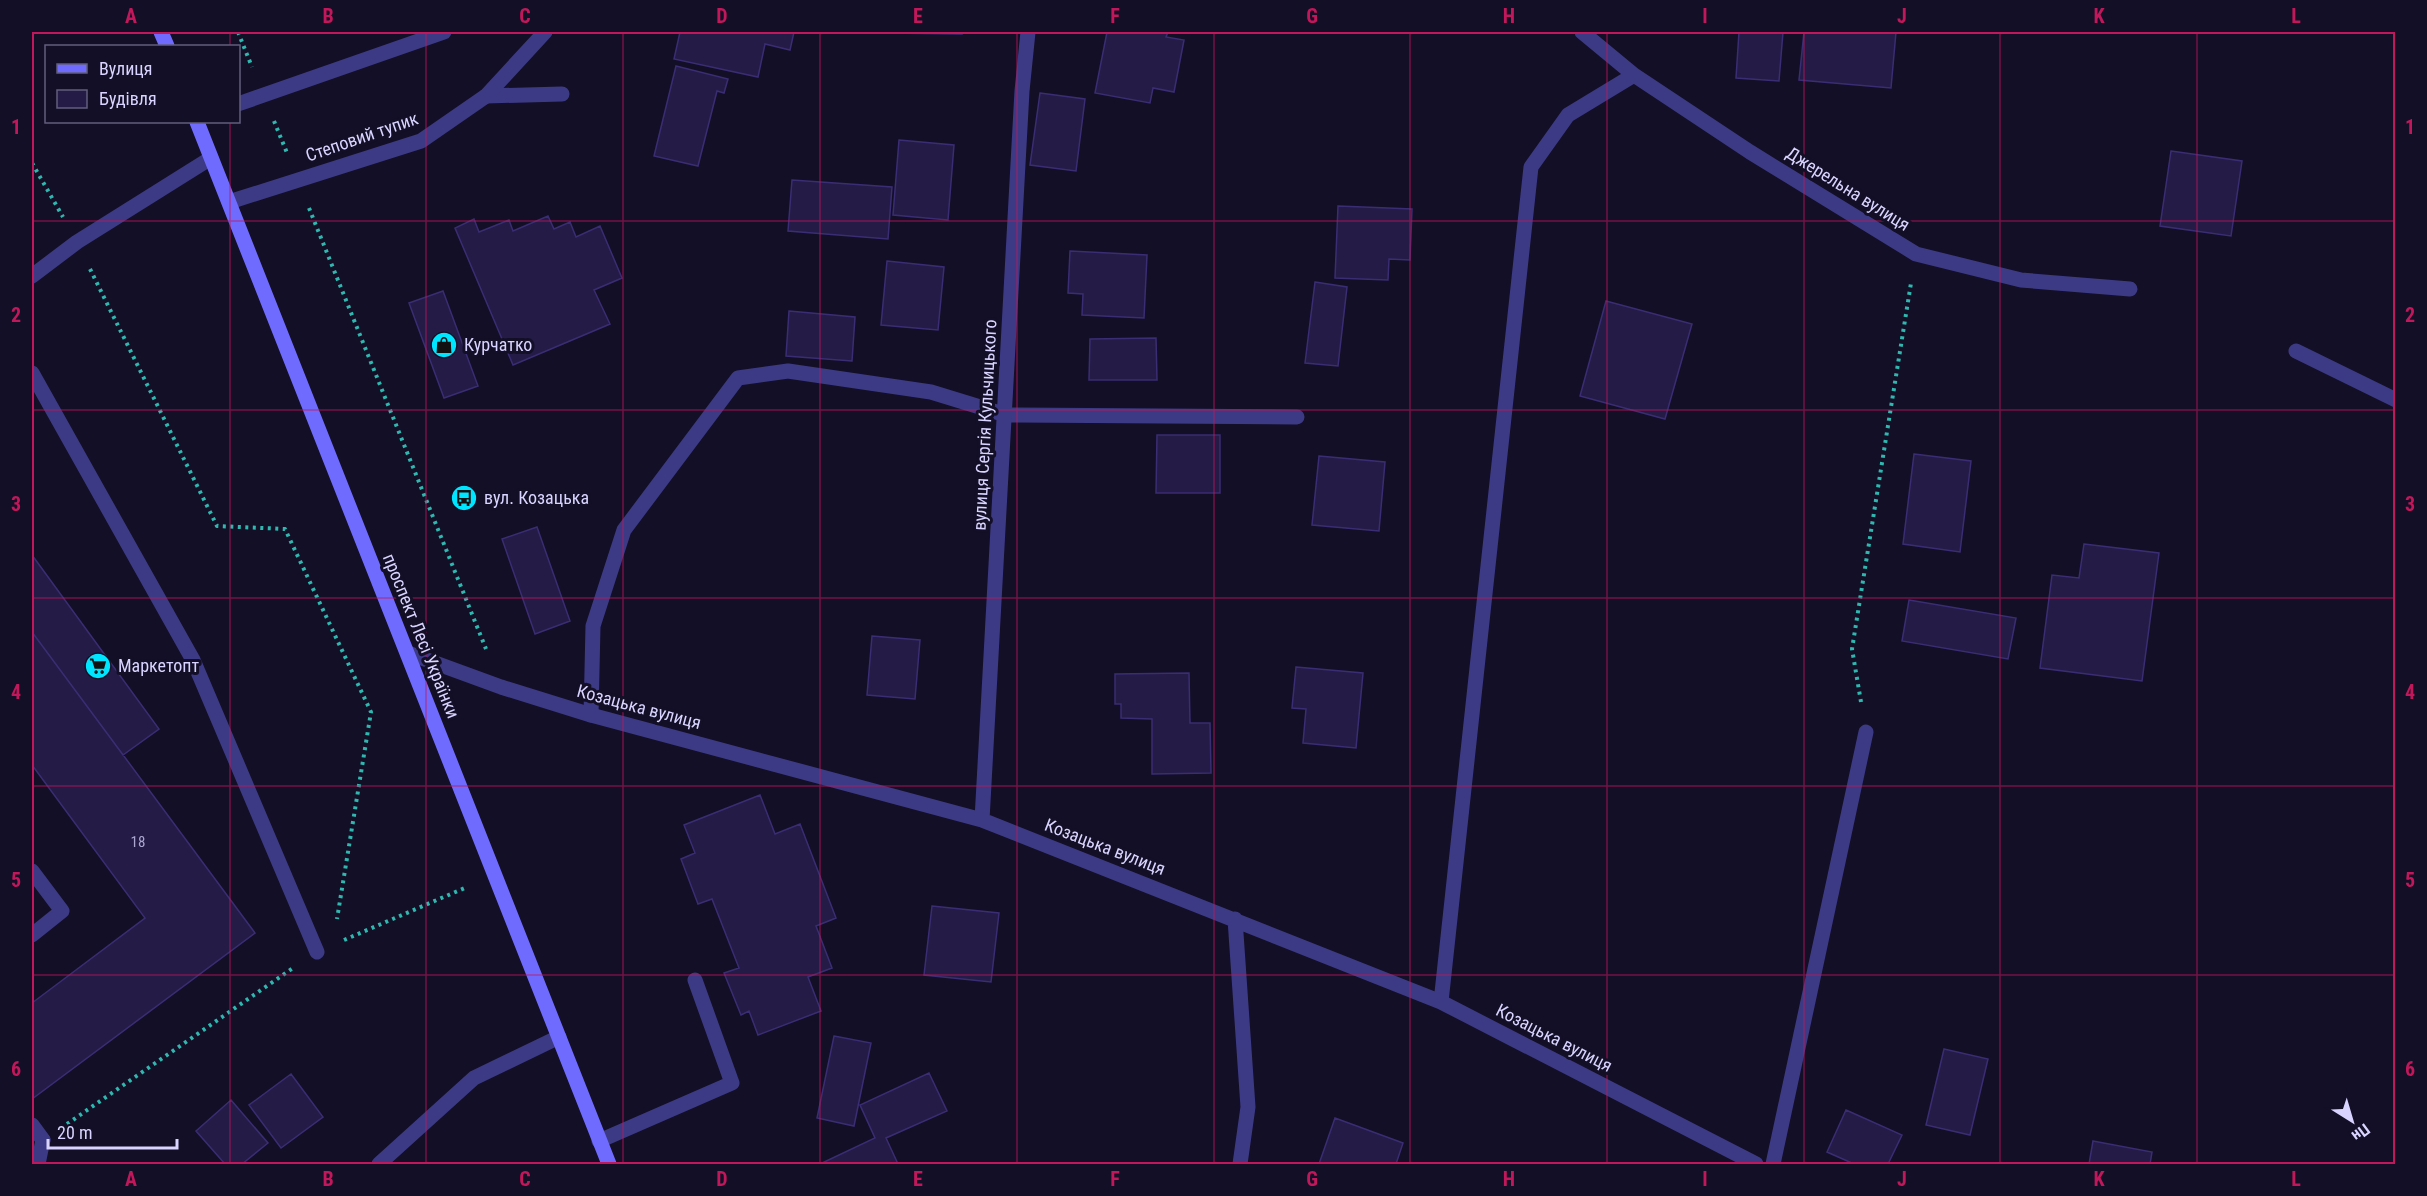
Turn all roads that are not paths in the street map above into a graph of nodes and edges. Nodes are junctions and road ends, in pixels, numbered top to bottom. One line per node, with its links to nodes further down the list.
1 (444, 32): 8 (street)
2 (545, 32): 7 (street, Степовий тупик)
3 (1028, 32): 17 (street, вулиця Сергія Кульчицького)
4 (1582, 32): 5 (street, Джерельна вулиця)
5 (1634, 75): 13 (street, Джерельна вулиця); 28 (street)
6 (562, 94): 7 (street)
7 (486, 96): 11 (street, Степовий тупик)
8 (240, 103)
9 (197, 123): 10 (street, проспект Лесі Українки)
10 (211, 158): 11 (street, проспект Лесі Українки); 12 (street)
11 (229, 202): 19 (street, проспект Лесі Українки)
12 (32, 276)
13 (2130, 289)
14 (2296, 351): 16 (street)
15 (32, 373): 26 (street)
16 (2396, 400)
17 (1006, 415): 18 (street); 20 (street); 22 (street, вулиця Сергія Кульчицького)
18 (1297, 417)
19 (408, 653): 20 (street, Козацька вулиця); 29 (street, проспект Лесі Українки)
20 (591, 715): 22 (street, Козацька вулиця)
21 (1866, 732): 37 (street)
22 (982, 820): 24 (street, Козацька вулиця)
23 (32, 871): 25 (street)
24 (1235, 919): 28 (street, Козацька вулиця); 35 (street)
25 (32, 935)
26 (317, 952)
27 (695, 980): 31 (street)
28 (1441, 1002): 36 (street, Козацька вулиця)
29 (559, 1037): 31 (street, проспект Лесі Українки); 33 (street)
30 (32, 1125): 32 (street)
31 (599, 1141): 34 (street, проспект Лесі Українки)
32 (38, 1164)
33 (379, 1164)
34 (609, 1164)
35 (1240, 1164)
36 (1756, 1164)
37 (1773, 1164)

